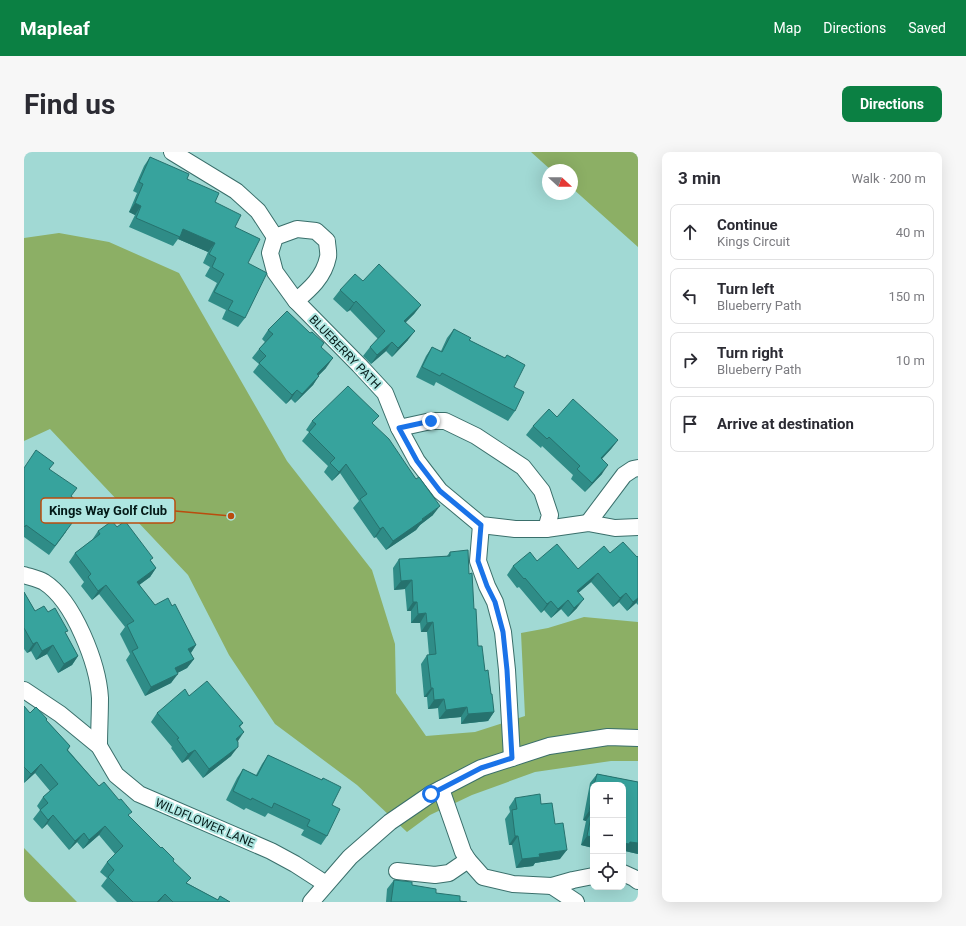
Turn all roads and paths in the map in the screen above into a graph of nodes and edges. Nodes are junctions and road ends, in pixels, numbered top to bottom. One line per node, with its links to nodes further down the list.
1 (172, 152): 2 (street)
2 (275, 237): 3 (street, BLUEBERRY PATH); 3 (street)
3 (296, 301): 4 (street, BLUEBERRY PATH)
4 (399, 428): 7 (street, BLUEBERRY PATH); 9 (street)
5 (638, 468): 6 (street)
6 (588, 523): 8 (street); 9 (street)
7 (481, 525): 9 (street); 14 (street)
8 (638, 527)
9 (546, 529)
10 (24, 575): 13 (street)
11 (24, 690): 13 (street, WILDFLOWER LANE)
12 (638, 738): 14 (street)
13 (98, 746): 21 (street, WILDFLOWER LANE)
14 (512, 758): 15 (street)
15 (441, 789): 16 (street); 21 (street)
16 (468, 860): 17 (street); 22 (street)
17 (397, 871)
18 (626, 874): 20 (street)
19 (590, 877): 22 (street)
20 (638, 881)
21 (326, 884): 23 (street)
22 (552, 886): 24 (street)
23 (311, 902)
24 (576, 902)

